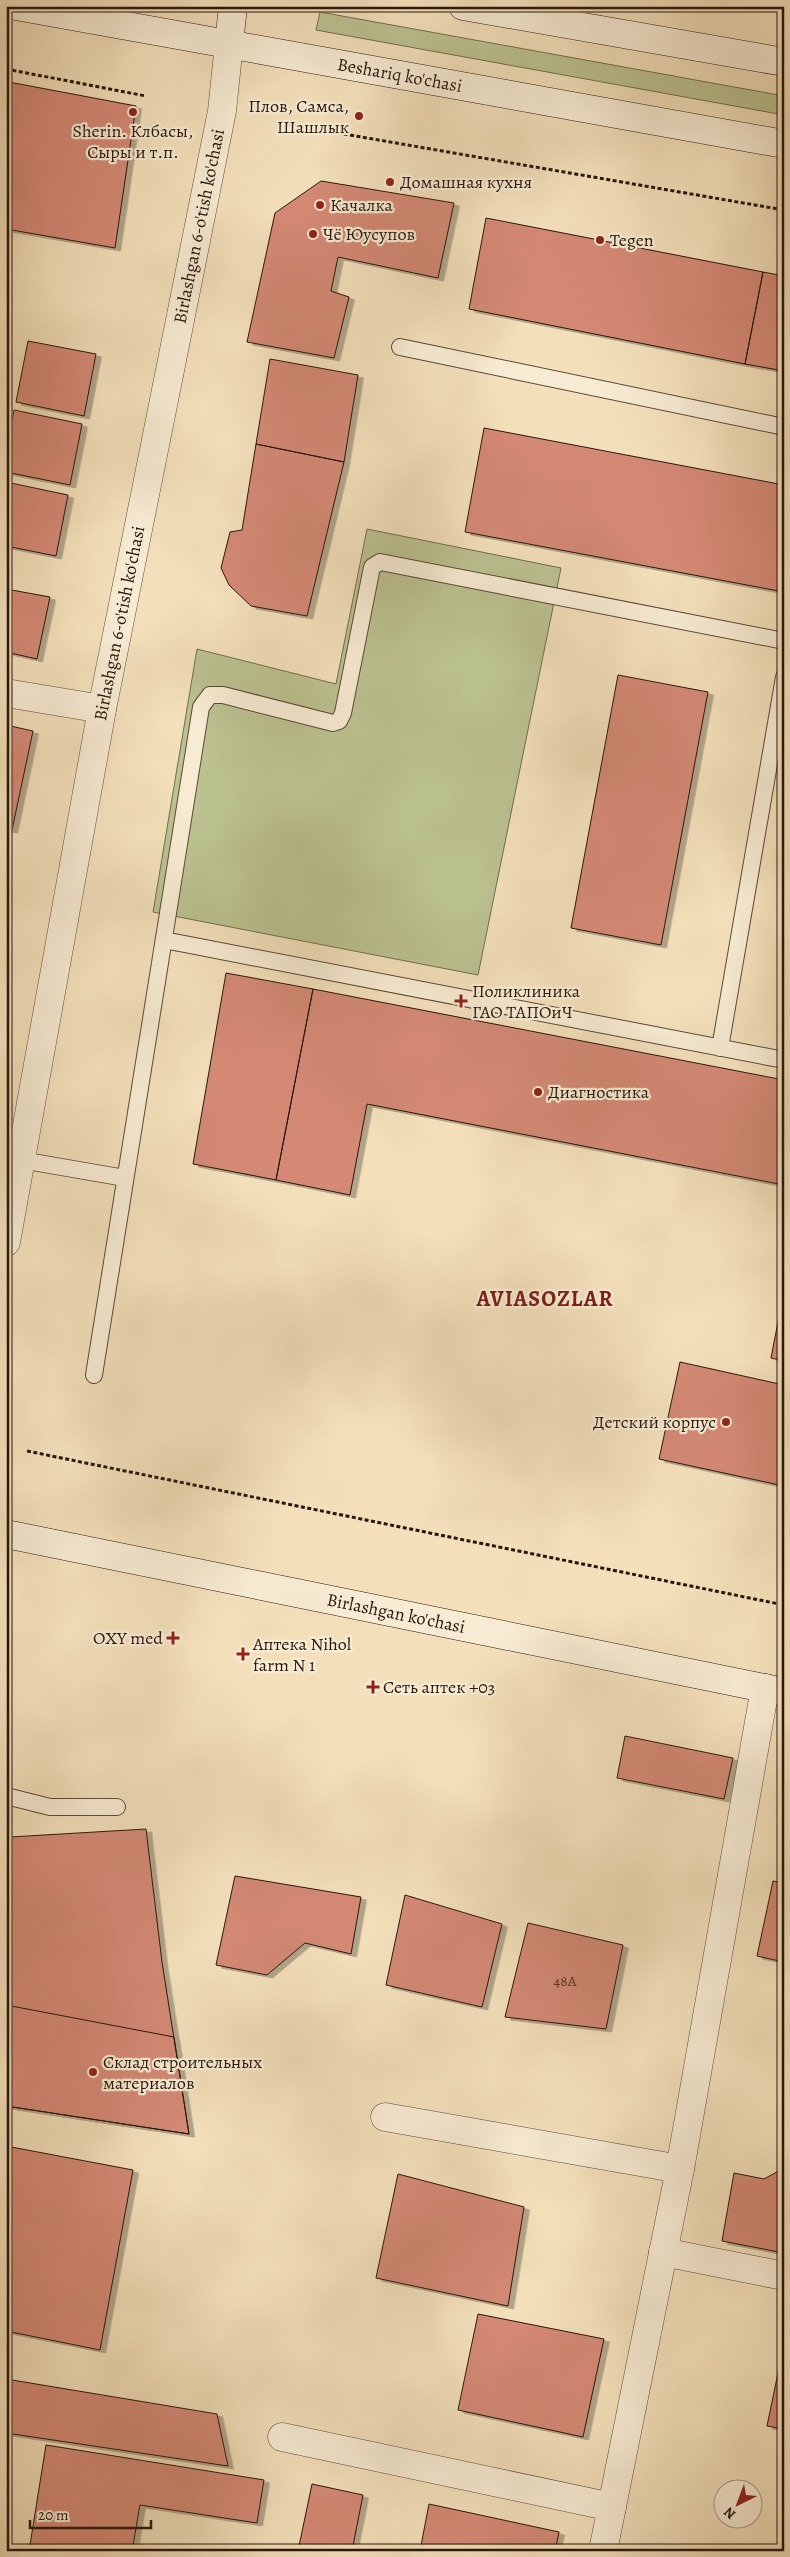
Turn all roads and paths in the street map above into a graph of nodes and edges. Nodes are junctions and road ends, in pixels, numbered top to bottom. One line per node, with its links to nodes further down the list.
1 (16, 6): 4 (street, Beshariq ko'chasi)
2 (233, 6): 4 (street, Birlashgan 6-o'tish ko'chasi)
3 (463, 6): 5 (street)
4 (229, 44): 9 (street, Beshariq ko'chasi); 16 (street, Birlashgan 6-o'tish ko'chasi)
5 (784, 62)
6 (6, 69): 7 (path)
7 (146, 96)
8 (286, 124): 10 (path)
9 (784, 144)
10 (784, 210)
11 (400, 347): 12 (lane)
12 (784, 427)
13 (784, 641): 17 (lane)
14 (784, 676): 18 (lane)
15 (6, 693): 16 (street)
16 (102, 709): 20 (street, Birlashgan 6-o'tish ko'chasi)
17 (164, 940): 18 (lane); 21 (lane)
18 (720, 1048): 19 (lane)
19 (784, 1060)
20 (21, 1160): 21 (lane); 22 (street, Birlashgan 6-o'tish ko'chasi)
21 (125, 1178): 23 (lane)
22 (6, 1242)
23 (94, 1375)
24 (27, 1451): 26 (path)
25 (6, 1534): 27 (street, Birlashgan ko'chasi)
26 (784, 1605)
27 (774, 1690): 31 (street)
28 (6, 1796): 29 (lane)
29 (117, 1807)
30 (385, 2117): 31 (street)
31 (680, 2169): 32 (street)
32 (664, 2252): 33 (street); 35 (street)
33 (784, 2276)
34 (282, 2437): 35 (street)
35 (612, 2507): 36 (street)
36 (603, 2551)

